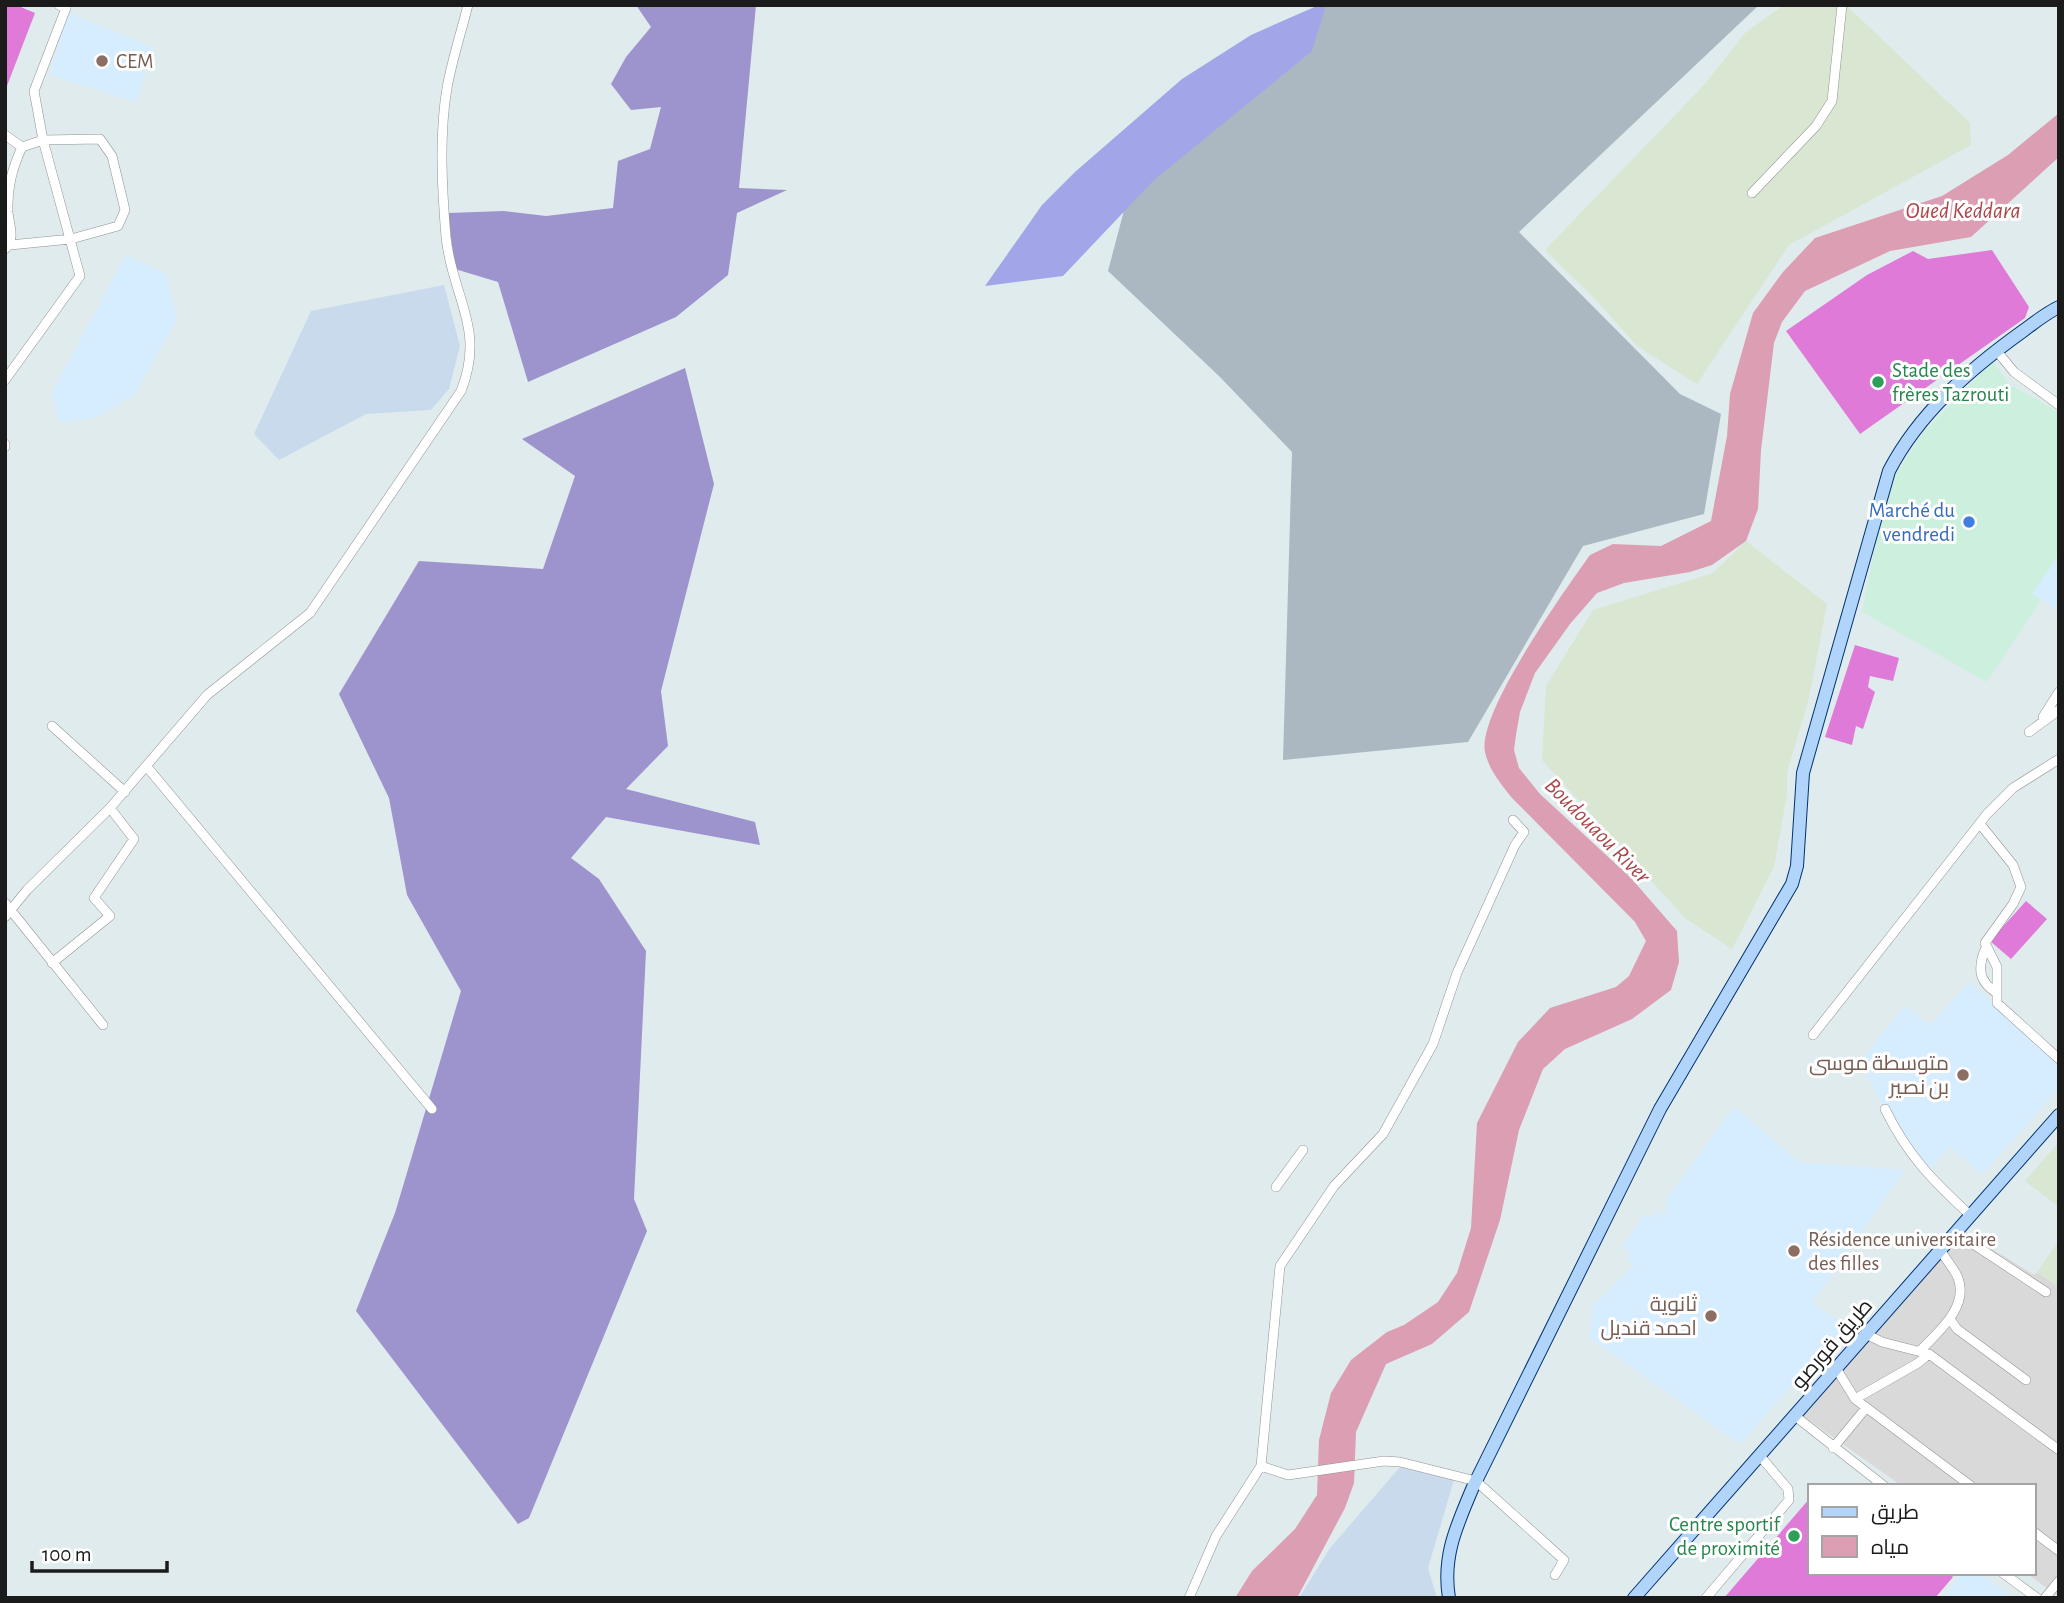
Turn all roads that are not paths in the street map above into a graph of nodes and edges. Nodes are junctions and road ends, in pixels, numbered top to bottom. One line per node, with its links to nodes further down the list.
1 (59, 5): 5 (street)
2 (468, 5): 21 (street)
3 (1842, 5): 7 (street)
4 (5, 135): 6 (street)
5 (43, 140): 6 (street); 9 (street); 9 (street)
6 (22, 147): 8 (street)
7 (1752, 193)
8 (7, 215): 10 (street)
9 (71, 239): 10 (street); 13 (street)
10 (8, 247)
11 (2059, 307): 12 (main road)
12 (1996, 350): 14 (street); 54 (main road)
13 (5, 380)
14 (2059, 405)
15 (2059, 692): 17 (street)
16 (2059, 710): 17 (street)
17 (2041, 720): 19 (street)
18 (52, 726): 22 (street)
19 (2029, 732)
20 (2059, 759): 25 (street)
21 (147, 767): 22 (street); 33 (street)
22 (125, 792): 23 (street)
23 (110, 808): 26 (street); 28 (street)
24 (1513, 820): 53 (street)
25 (1980, 824): 27 (street); 31 (street)
26 (7, 910): 28 (street)
27 (1986, 947): 29 (street); 29 (street)
28 (52, 963): 30 (street)
29 (1997, 993): 32 (street)
30 (103, 1025)
31 (1813, 1035)
32 (2059, 1059)
33 (432, 1109)
34 (1885, 1109): 38 (street)
35 (2059, 1115): 38 (main road, طريق قورصو)
36 (1304, 1150): 37 (street)
37 (1276, 1187)
38 (1970, 1215): 39 (main road, طريق قورصو)
39 (1955, 1233): 40 (main road, طريق قورصو); 41 (street)
40 (1940, 1249): 42 (street); 43 (main road, طريق قورصو)
41 (2046, 1293)
42 (1950, 1319): 44 (street); 46 (street)
43 (1866, 1334): 44 (street); 45 (main road, طريق قورصو)
44 (1925, 1352): 47 (street); 51 (street)
45 (1836, 1368): 47 (street); 49 (main road, طريق قورصو)
46 (2026, 1380)
47 (1855, 1399): 48 (street)
48 (1866, 1408): 50 (street); 56 (street)
49 (1795, 1416): 50 (street); 52 (main road, طريق قورصو)
50 (1833, 1448): 55 (street)
51 (2059, 1450)
52 (1760, 1456): 64 (main road, طريق قورصو); 65 (street)
53 (1261, 1466): 54 (street); 62 (street)
54 (1476, 1480): 59 (street); 63 (main road)
55 (1881, 1484)
56 (1968, 1484)
57 (2036, 1533): 58 (street)
58 (2059, 1550)
59 (1555, 1575)
60 (2006, 1575): 66 (street)
61 (2059, 1581): 67 (street)
62 (1189, 1598)
63 (1449, 1598)
64 (1634, 1598)
65 (1706, 1598)
66 (2037, 1598)
67 (2045, 1598)

